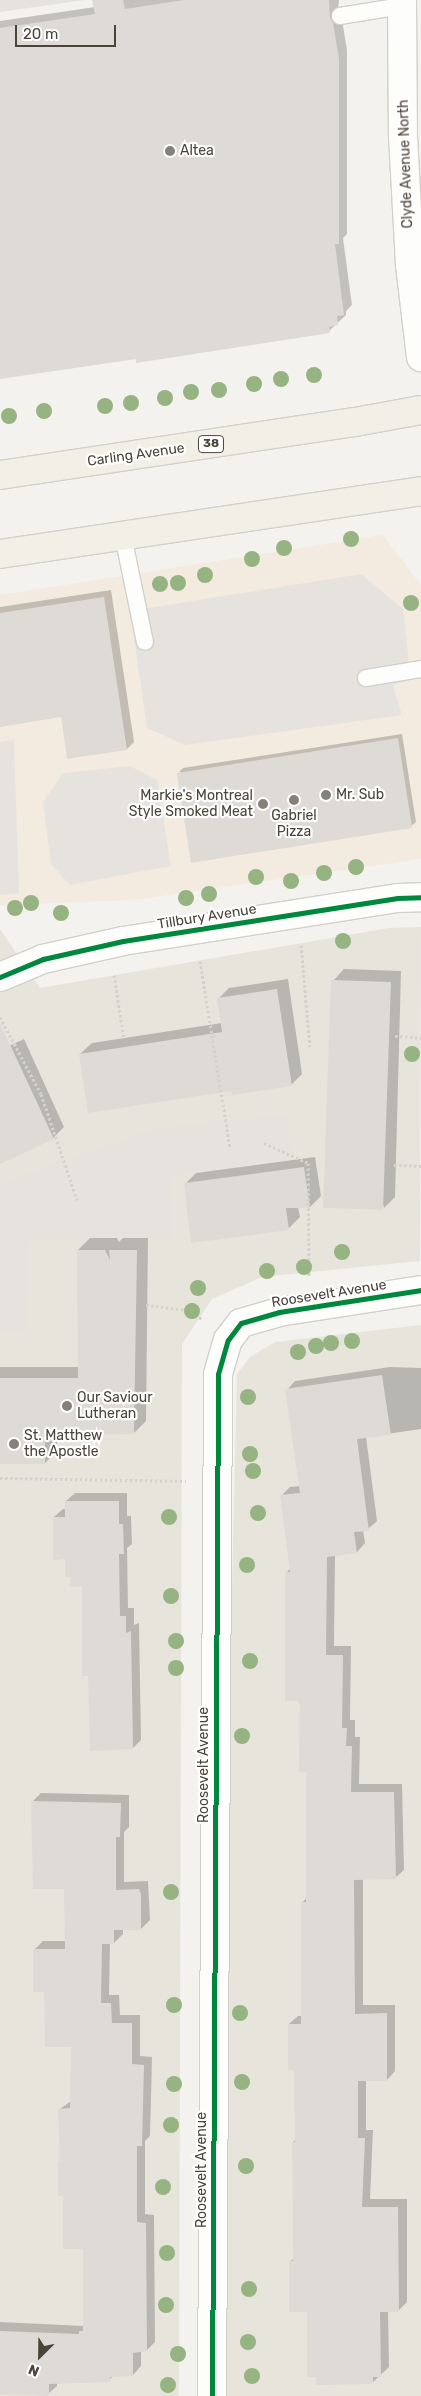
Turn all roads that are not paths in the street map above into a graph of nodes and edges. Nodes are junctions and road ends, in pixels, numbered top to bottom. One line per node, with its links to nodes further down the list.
1 (402, 3): 2 (lane); 3 (street, Clyde Avenue North)
2 (340, 16)
3 (421, 357)
4 (421, 410): 5 (main road, Carling Avenue / 38)
5 (0, 475)
6 (421, 491): 7 (main road)
7 (123, 536): 8 (main road); 9 (lane)
8 (0, 554)
9 (145, 642)
10 (421, 669): 11 (lane)
11 (366, 678)
12 (421, 897): 13 (street, Tillbury Avenue)
13 (0, 977)
14 (421, 1290): 15 (street, Roosevelt Avenue)
15 (212, 2396)

